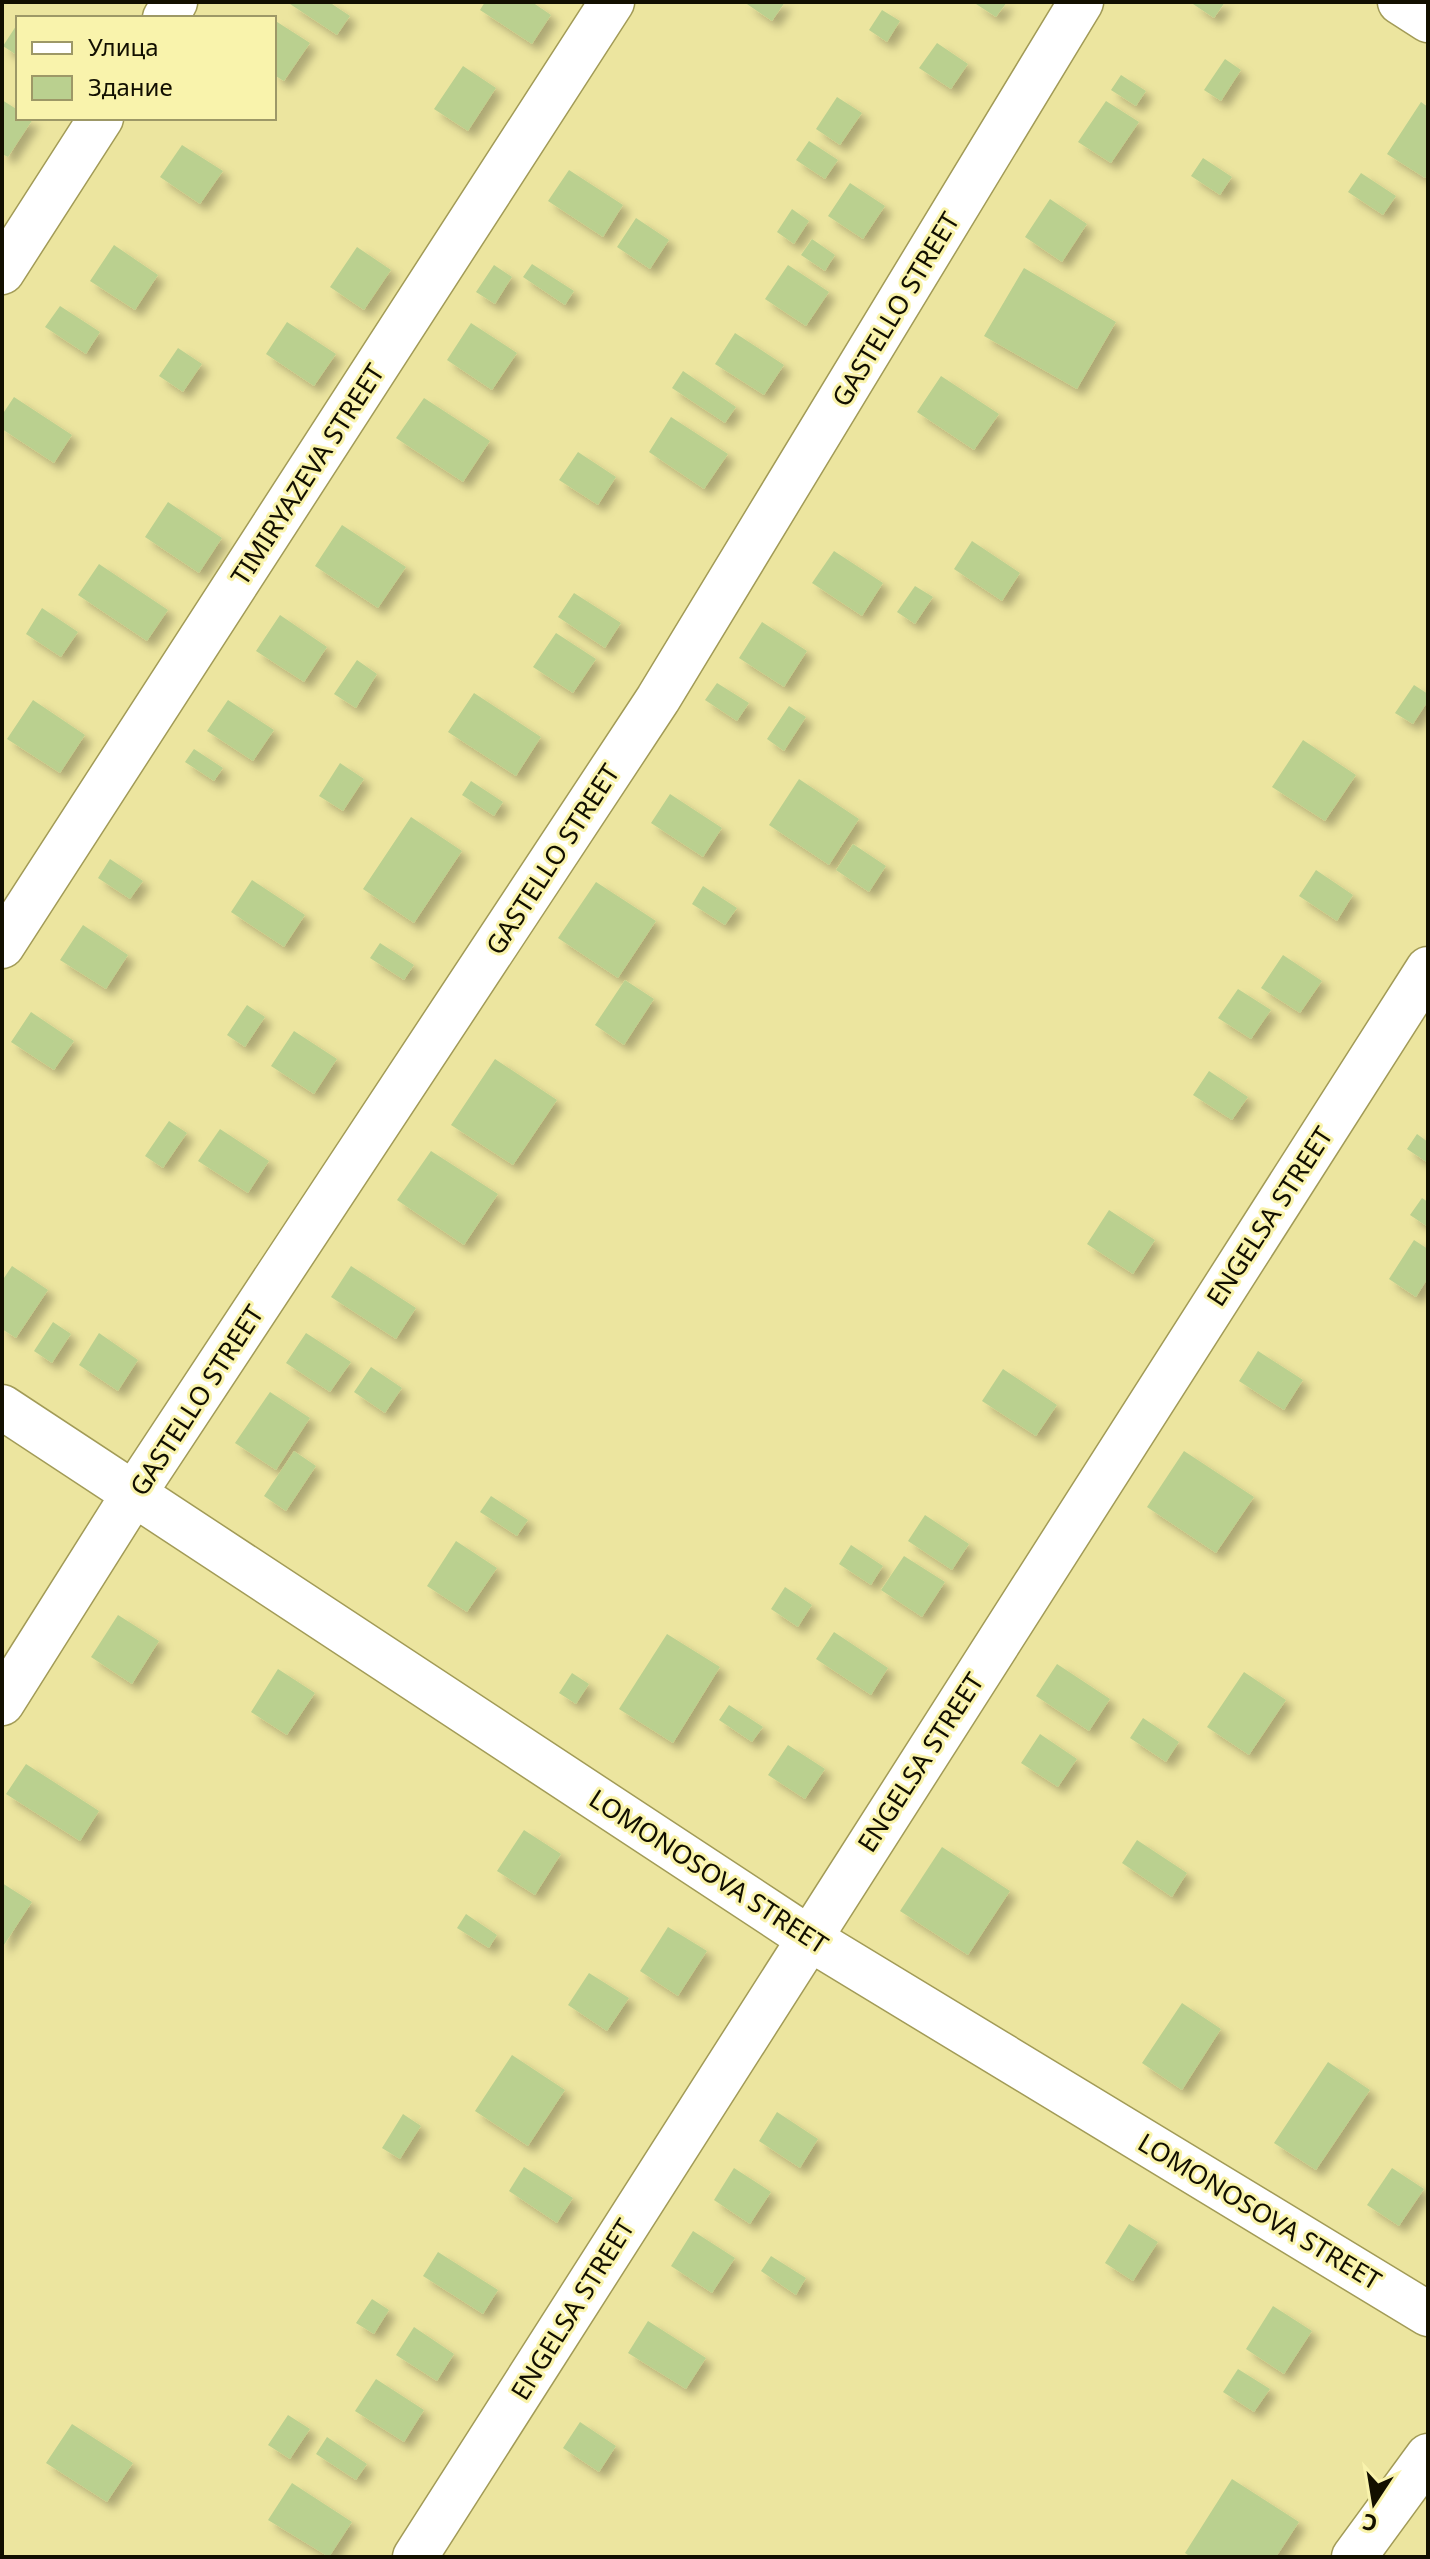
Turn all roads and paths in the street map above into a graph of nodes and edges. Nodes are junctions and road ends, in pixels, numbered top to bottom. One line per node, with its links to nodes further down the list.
1 (612, 2): 7 (street, TIMIRYAZEVA STREET)
2 (1081, 2): 10 (street, GASTELLO STREET)
3 (1400, 2): 4 (street)
4 (1428, 20)
5 (100, 120): 6 (street)
6 (2, 272)
7 (2, 946)
8 (1428, 969): 12 (street, ENGELSA STREET)
9 (2, 1407): 10 (street, LOMONOSOVA STREET)
10 (135, 1492): 11 (street, GASTELLO STREET); 12 (street, LOMONOSOVA STREET)
11 (2, 1703)
12 (807, 1937): 13 (street, LOMONOSOVA STREET); 15 (street, ENGELSA STREET)
13 (1428, 2314)
14 (1428, 2456): 16 (street)
15 (415, 2557)
16 (1354, 2557)

